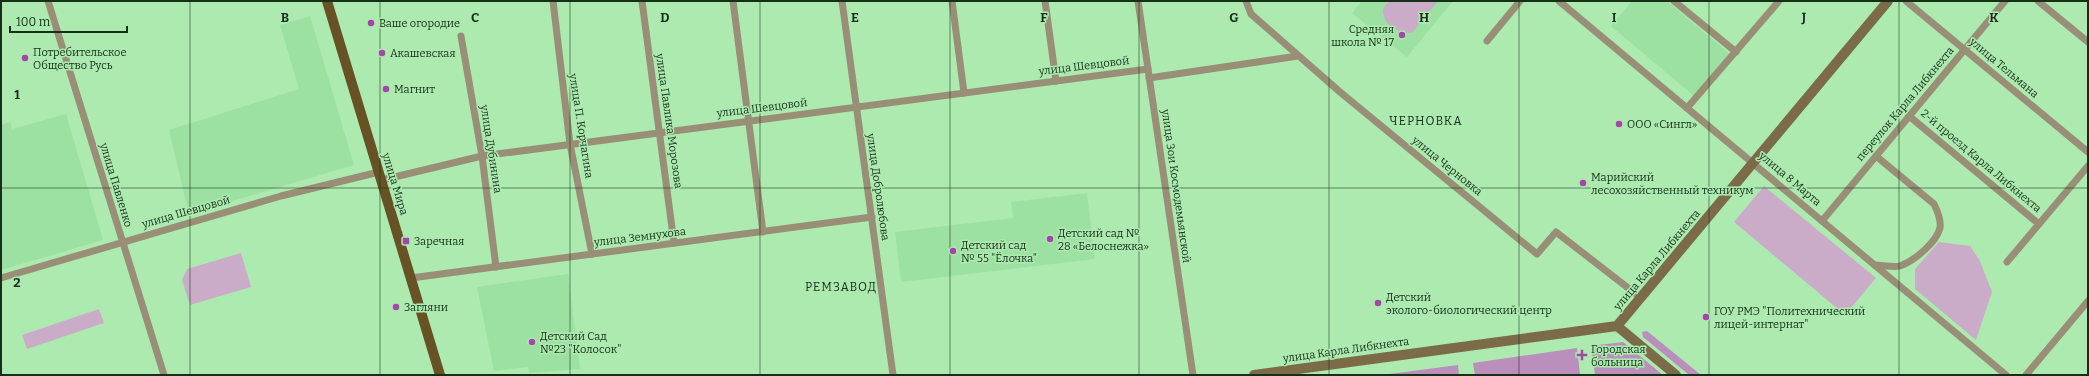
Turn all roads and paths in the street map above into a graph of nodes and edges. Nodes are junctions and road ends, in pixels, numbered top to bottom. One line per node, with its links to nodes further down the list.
1 (48, 1): 45 (street, улица Павленко)
2 (326, 1): 40 (main road, улица Мира)
3 (553, 1): 34 (street, улица П. Корчагина)
4 (642, 1): 33 (street, улица Павлика Морозова)
5 (733, 1): 32 (street)
6 (842, 1): 29 (street, улица Добролюбова)
7 (952, 1): 28 (street)
8 (1045, 1): 27 (street)
9 (1138, 1): 25 (street, улица Зои Космодемьянской)
10 (1246, 1): 24 (street, улица Черновка)
11 (1520, 1): 20 (street)
12 (1559, 1): 30 (street, улица 8 Марта)
13 (1674, 1): 23 (street)
14 (1779, 1): 23 (street)
15 (1888, 1): 38 (main road, улица Карла Либкнехта)
16 (1906, 1): 22 (street, улица Тельмана)
17 (2005, 1): 22 (street, переулок Карла Либкнехта)
18 (2038, 1): 21 (street)
19 (462, 36): 36 (street, улица Дубинина)
20 (1487, 41)
21 (2088, 42)
22 (1964, 50): 31 (street, переулок Карла Либкнехта); 35 (street, улица Тельмана)
23 (1736, 52): 30 (street)
24 (1298, 56): 26 (street); 53 (street, улица Черновка)
25 (1148, 69): 26 (street, улица Зои Космодемьянской); 27 (street, улица Шевцовой)
26 (1149, 78): 59 (street, улица Зои Космодемьянской)
27 (1056, 81): 28 (street, улица Шевцовой)
28 (964, 93): 29 (street, улица Шевцовой)
29 (857, 107): 32 (street, улица Шевцовой); 41 (street, улица Добролюбова)
30 (1687, 108): 38 (street, улица 8 Марта)
31 (1910, 116): 37 (street, переулок Карла Либкнехта); 43 (street, 2-й проезд Карла Либкнехта)
32 (749, 121): 33 (street, улица Шевцовой); 44 (street)
33 (659, 133): 34 (street, улица Шевцовой); 46 (street, улица Павлика Морозова)
34 (570, 144): 36 (street, улица Шевцовой); 47 (street, улица П. Корчагина)
35 (2088, 152)
36 (482, 156): 40 (street, улица Шевцовой); 50 (street, улица Дубинина)
37 (1876, 156): 42 (street, переулок Карла Либкнехта); 49 (street)
38 (1753, 163): 42 (street, улица 8 Марта); 53 (main road, улица Карла Либкнехта)
39 (2088, 166): 43 (street)
40 (380, 176): 45 (street, улица Шевцовой); 52 (main road, улица Мира)
41 (872, 217): 44 (street, улица Земнухова); 58 (street, улица Добролюбова)
42 (1822, 220): 49 (street, улица 8 Марта)
43 (2039, 224): 48 (street)
44 (763, 232): 46 (street, улица Земнухова)
45 (122, 241): 51 (street, улица Шевцовой); 56 (street, улица Павленко)
46 (674, 243): 47 (street, улица Земнухова)
47 (592, 254): 50 (street, улица Земнухова)
48 (2007, 262)
49 (1875, 265): 62 (street, улица 8 Марта)
50 (496, 267): 52 (street, улица Земнухова)
51 (1, 278)
52 (411, 278): 57 (main road, улица Мира)
53 (1641, 298): 55 (main road, улица Карла Либкнехта)
54 (2088, 301): 63 (street)
55 (1617, 326): 60 (main road, улица Карла Либкнехта); 61 (main road)
56 (164, 375)
57 (440, 375)
58 (893, 375)
59 (1193, 375)
60 (1254, 375)
61 (1676, 375)
62 (2006, 375)
63 (2026, 375)

